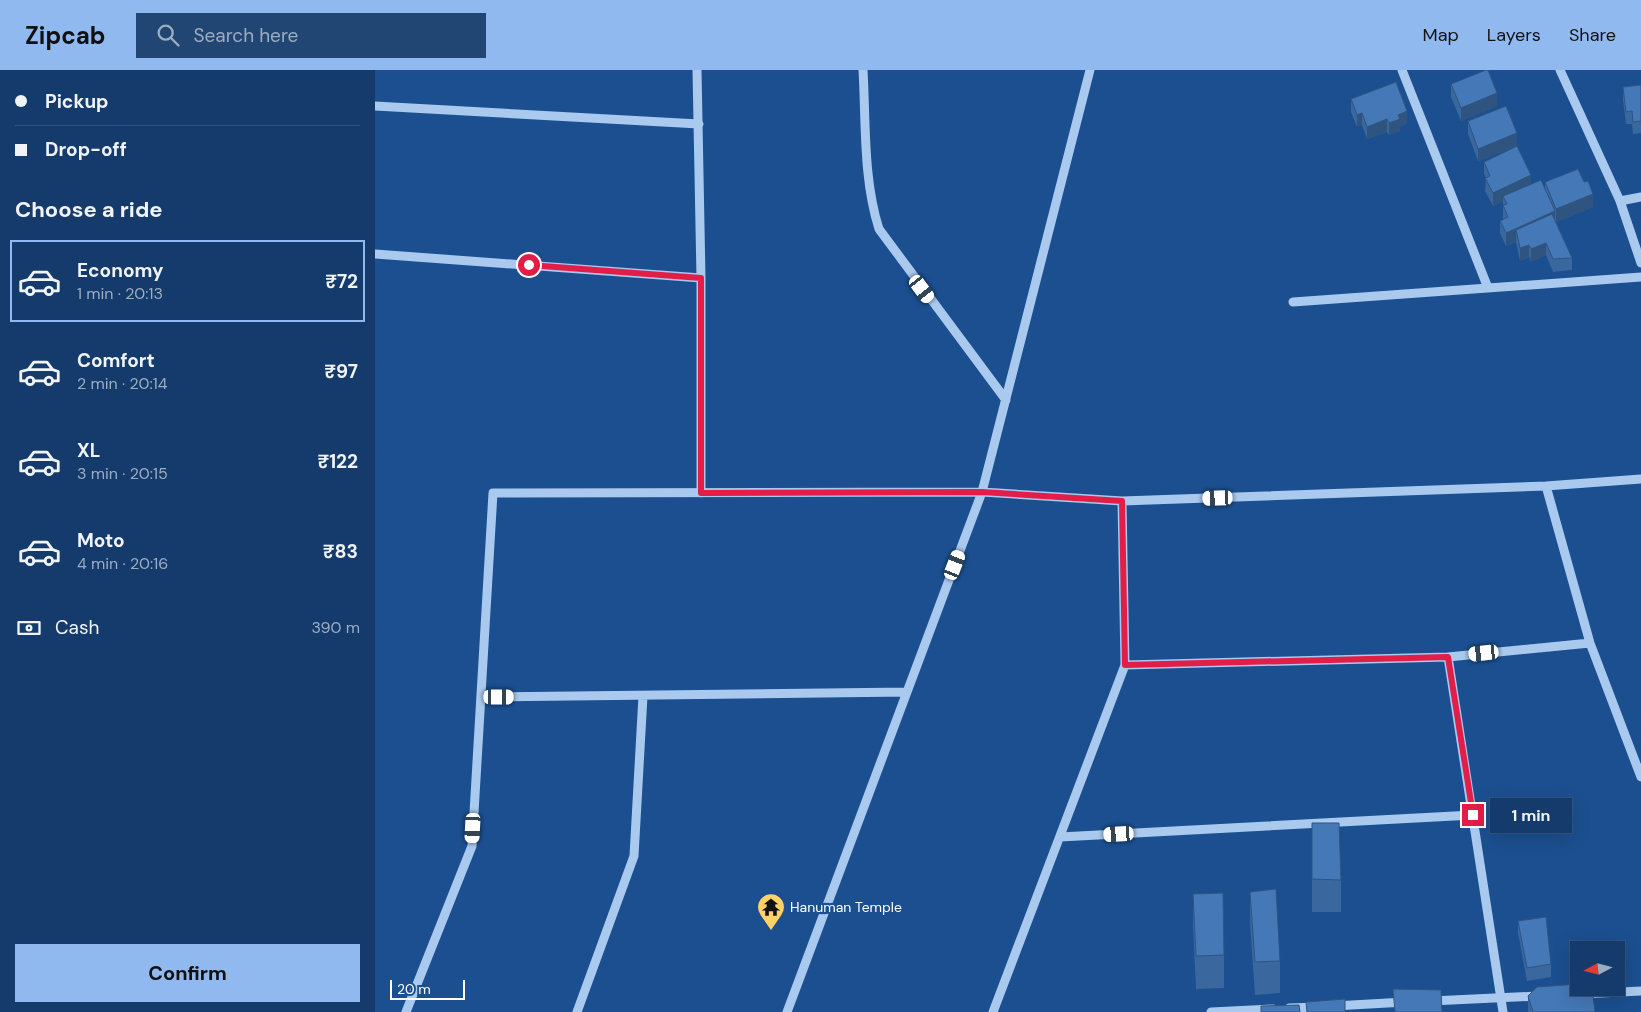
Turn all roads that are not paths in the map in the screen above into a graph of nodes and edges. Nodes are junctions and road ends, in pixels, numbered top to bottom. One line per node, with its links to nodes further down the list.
1 (697, 70): 7 (street)
2 (863, 70): 16 (street)
3 (1090, 70): 16 (street)
4 (1402, 70): 14 (street)
5 (1560, 70): 9 (street)
6 (375, 106): 7 (street)
7 (699, 124): 13 (street)
8 (1641, 197): 9 (street)
9 (1620, 201): 11 (street)
10 (375, 254): 13 (street)
11 (1641, 264)
12 (1641, 277): 14 (street)
13 (701, 278): 20 (street)
14 (1488, 288): 15 (street)
15 (1293, 302)
16 (1006, 400): 19 (street)
17 (1641, 479): 18 (street)
18 (1546, 486): 21 (street); 22 (street)
19 (982, 492): 20 (street); 21 (street); 25 (street)
20 (701, 493): 27 (street)
21 (1122, 501): 24 (street)
22 (1590, 643): 23 (street); 28 (street)
23 (1448, 657): 24 (street); 29 (street)
24 (1125, 665): 30 (street)
25 (907, 692): 26 (street); 39 (street)
26 (643, 696): 27 (street); 38 (street)
27 (481, 697): 37 (street)
28 (1641, 777)
29 (1473, 815): 30 (street); 34 (street)
30 (1060, 837): 40 (street)
31 (1641, 991): 32 (street)
32 (1625, 992)
33 (1551, 995): 34 (street)
34 (1501, 998): 35 (street); 42 (street)
35 (1424, 1001)
36 (1414, 1002): 41 (street)
37 (406, 1012)
38 (577, 1012)
39 (787, 1012)
40 (993, 1012)
41 (1211, 1012)
42 (1503, 1012)

